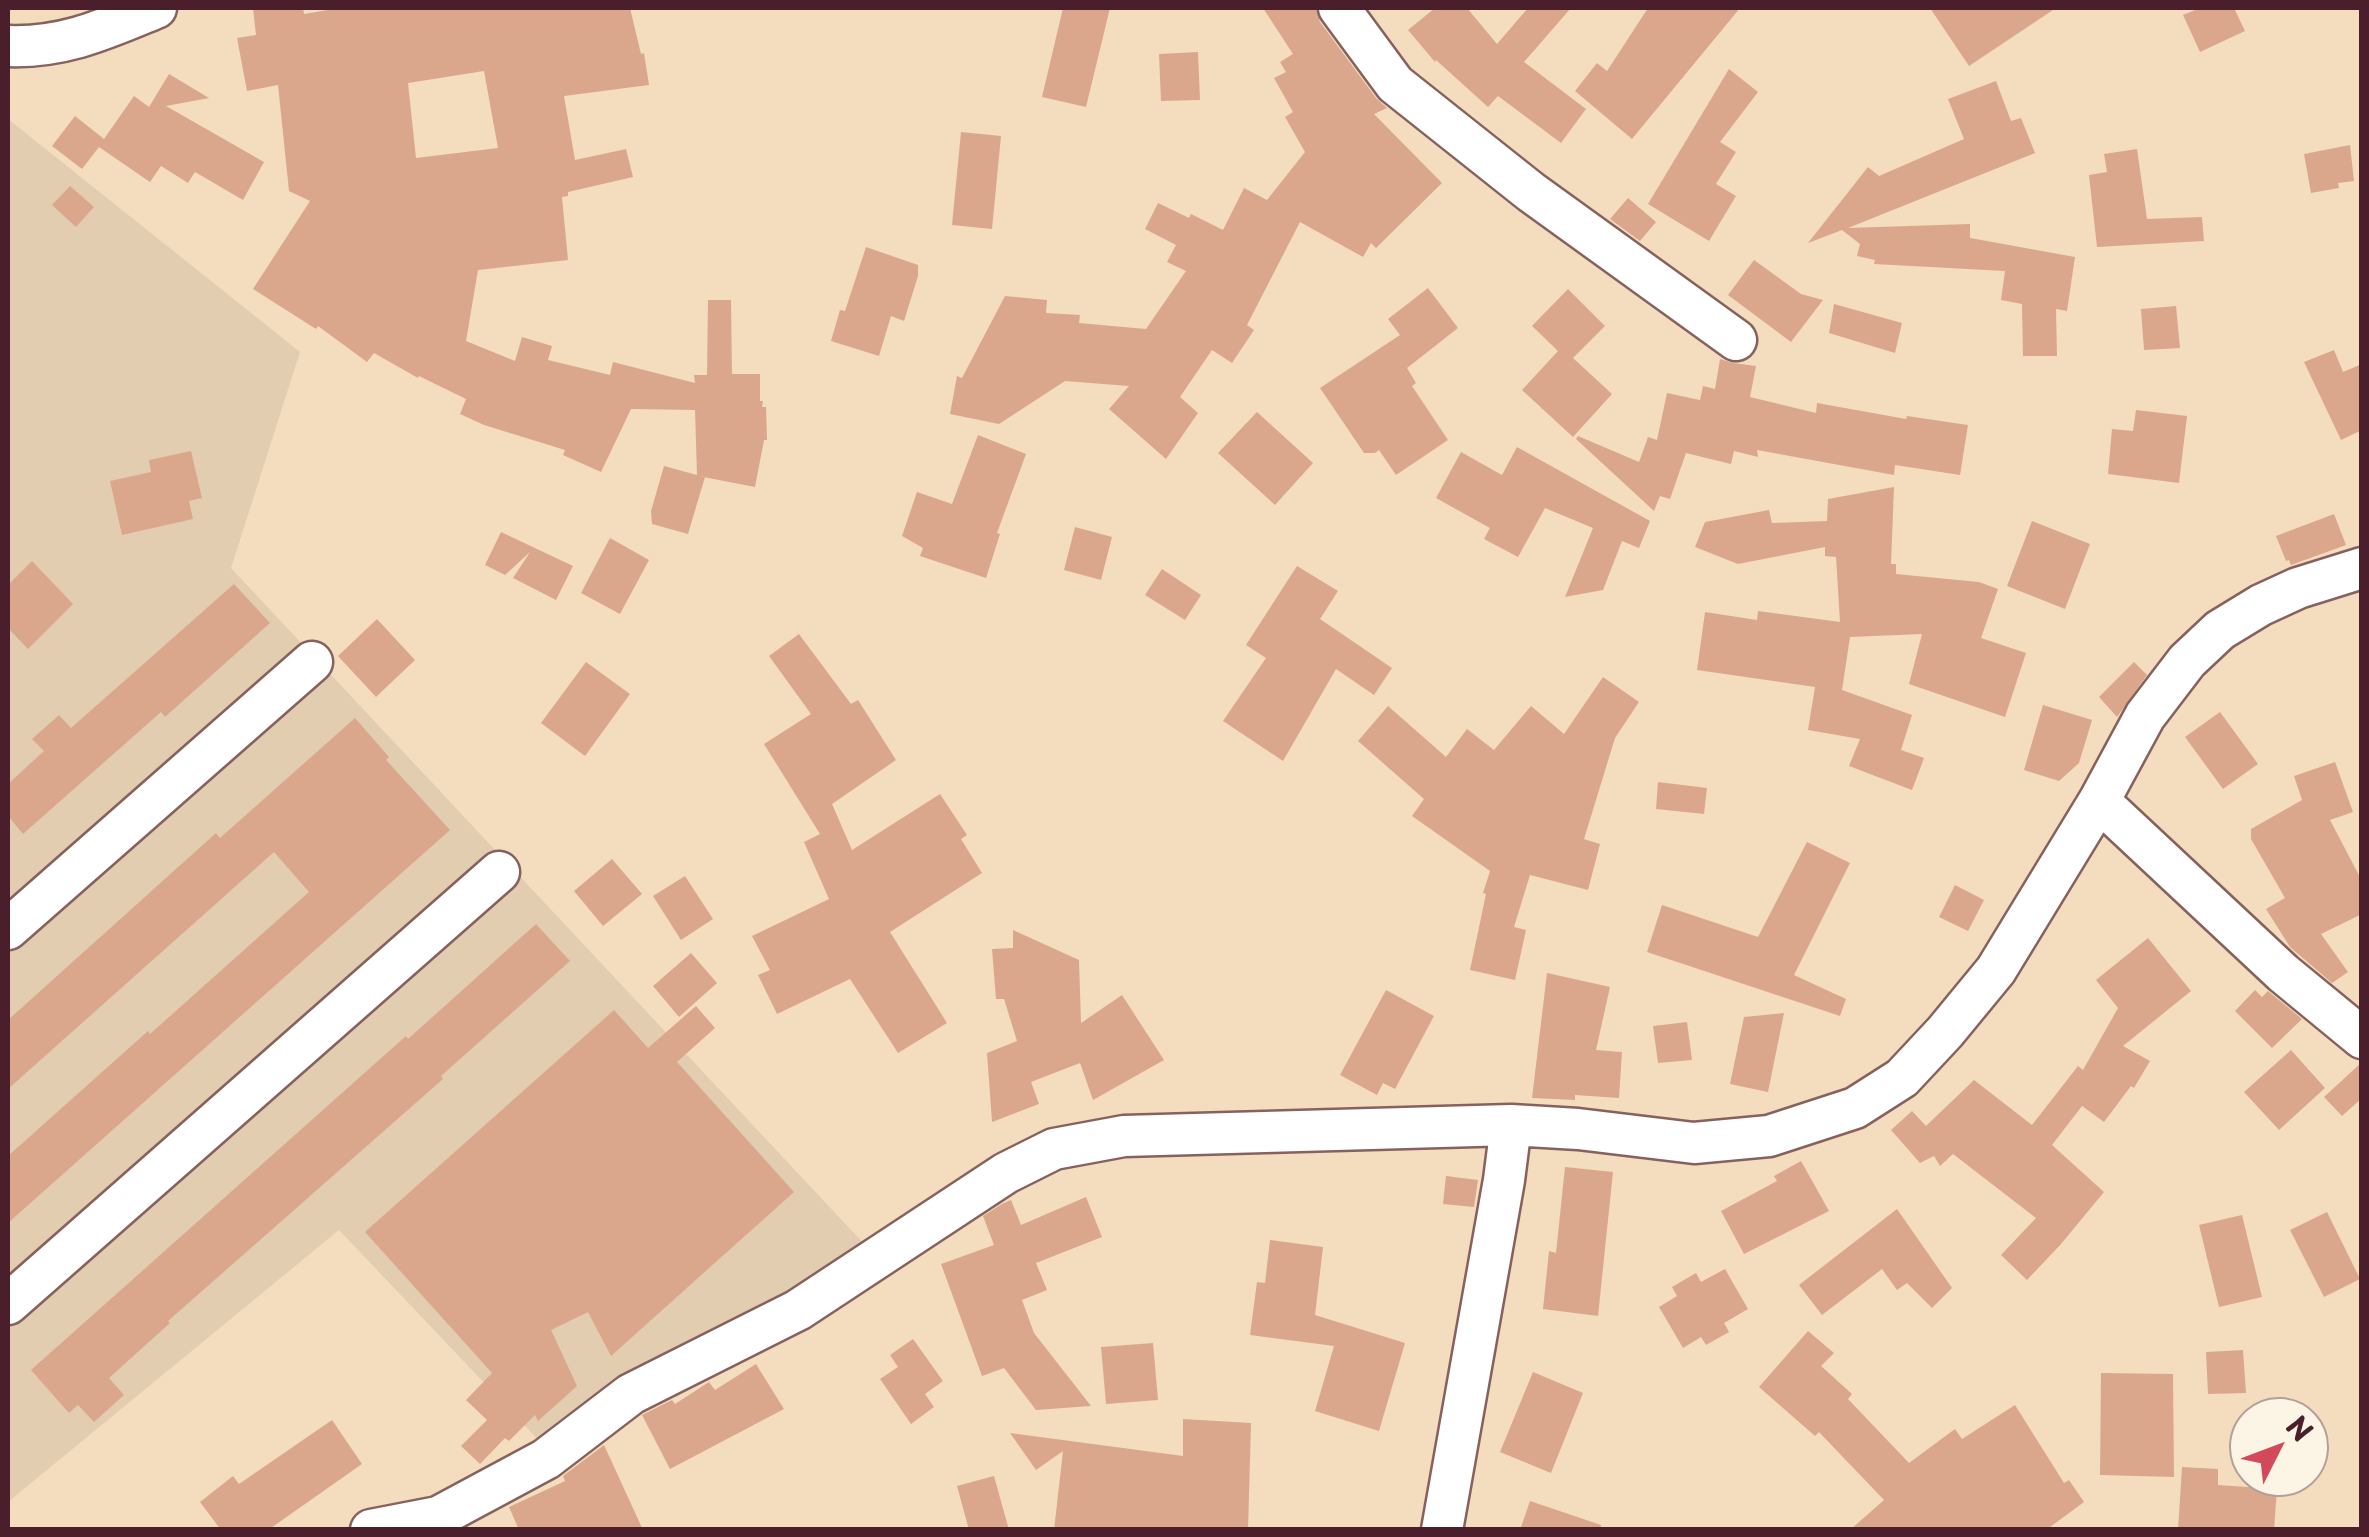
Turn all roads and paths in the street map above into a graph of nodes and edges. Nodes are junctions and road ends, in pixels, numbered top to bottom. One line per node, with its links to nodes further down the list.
1 (156, 8): 3 (street)
2 (1339, 8): 4 (street)
3 (8, 46)
4 (1736, 340)
5 (2362, 568): 7 (street)
6 (312, 662): 9 (street)
7 (2099, 801): 10 (street); 11 (street)
8 (498, 872): 12 (street)
9 (8, 929)
10 (2362, 1038)
11 (1510, 1125): 13 (street); 14 (street)
12 (8, 1304)
13 (371, 1530)
14 (1442, 1530)

